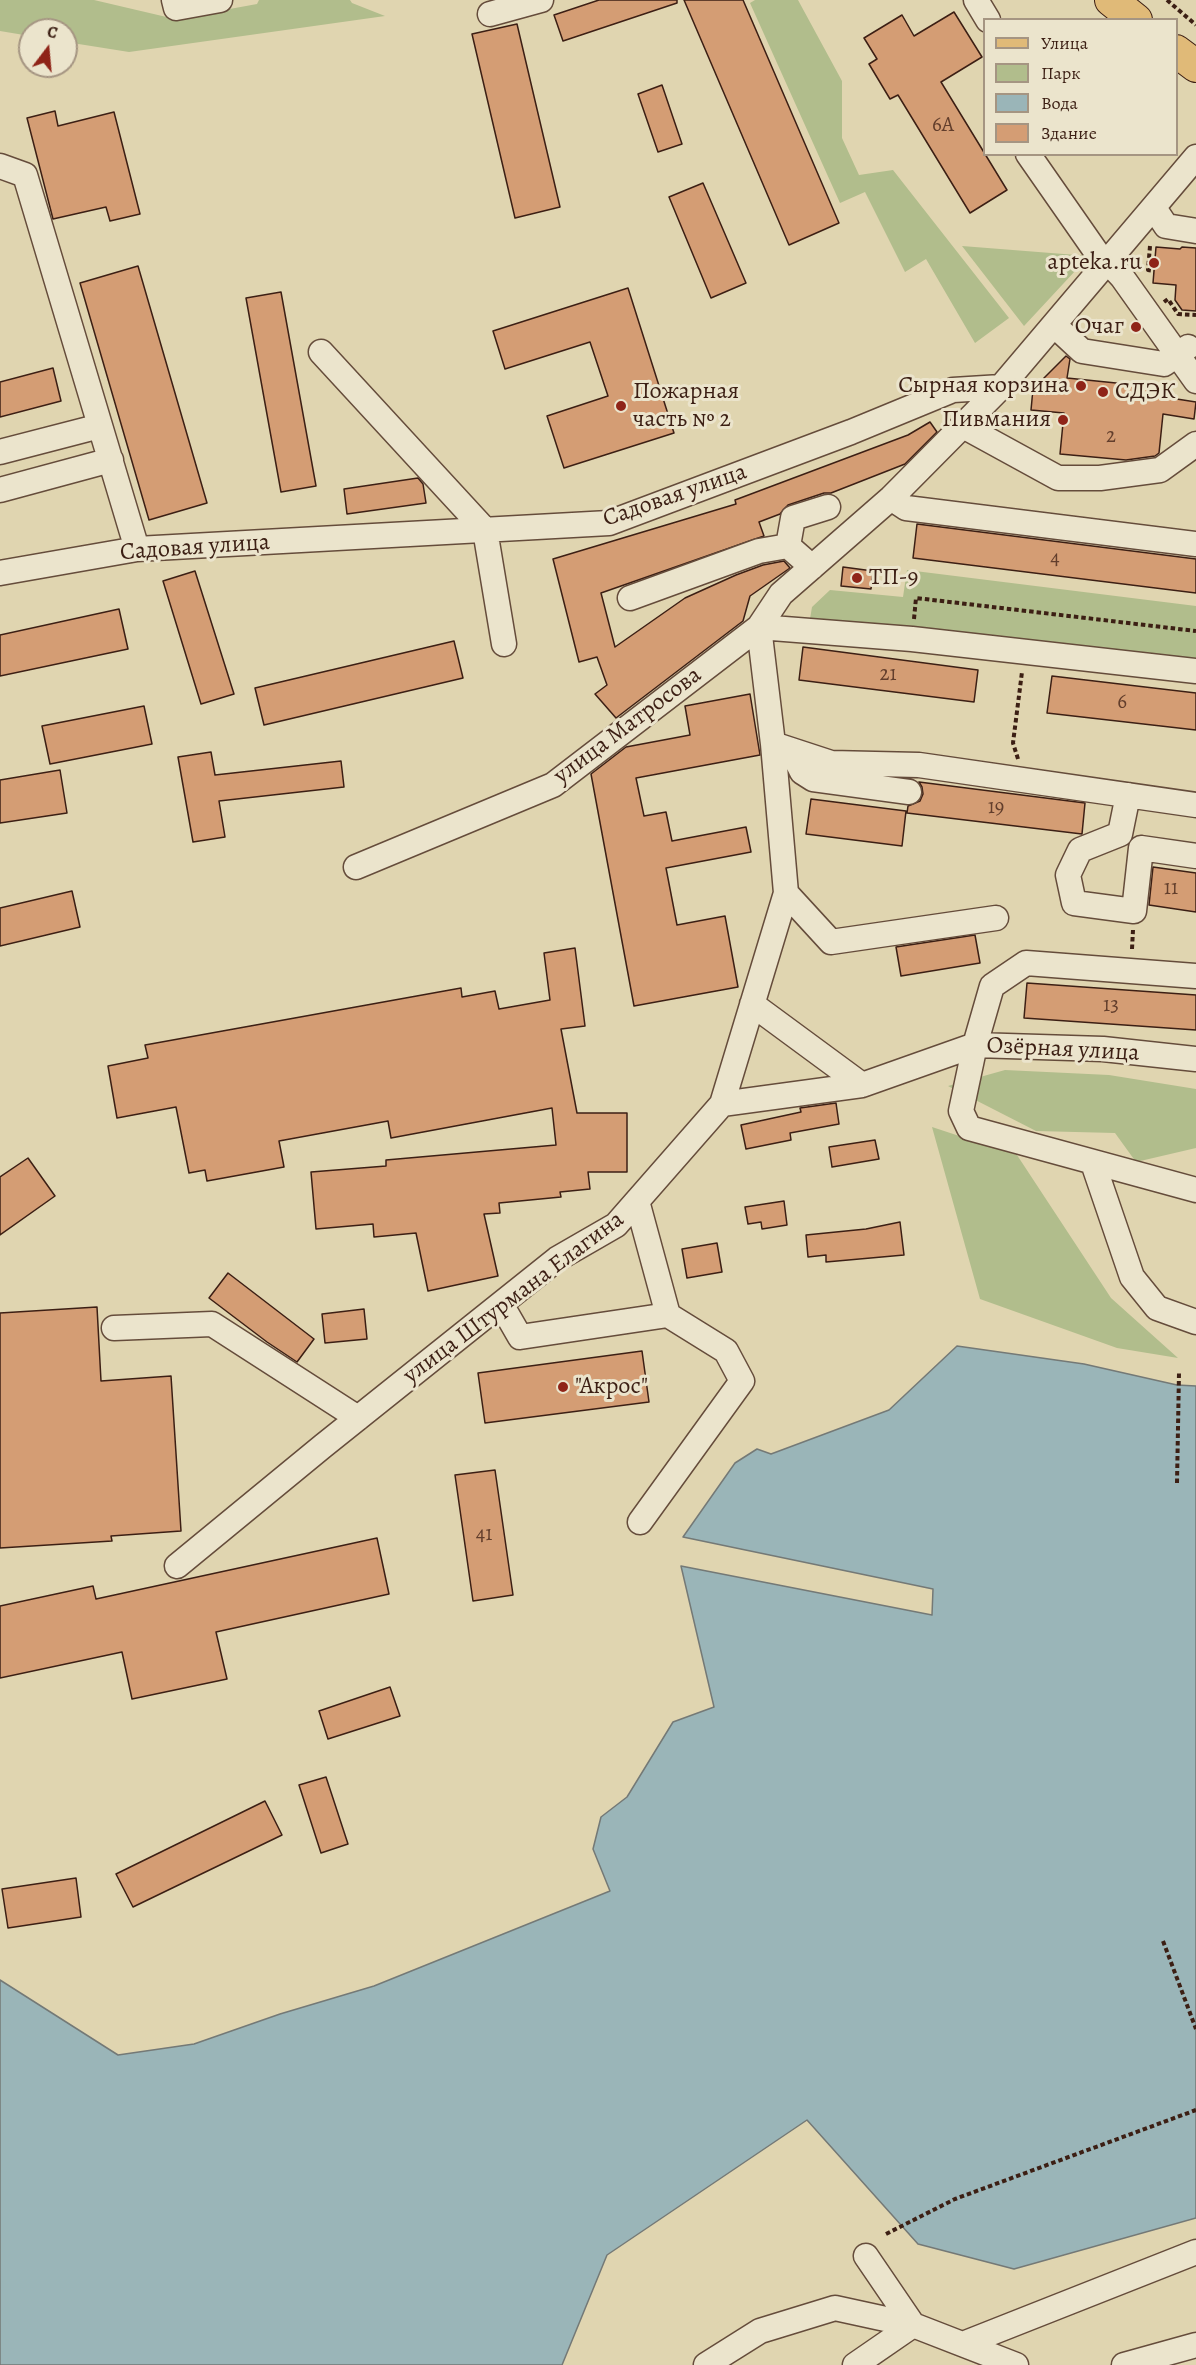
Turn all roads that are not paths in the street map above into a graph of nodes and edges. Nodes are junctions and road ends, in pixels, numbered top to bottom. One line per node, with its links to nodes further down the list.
1 (174, 0): 2 (street)
2 (220, 0)
3 (541, 0): 6 (street)
4 (976, 0): 7 (street)
5 (1111, 0): 8 (main road)
6 (490, 14)
7 (987, 18)
8 (1134, 18)
9 (1178, 52): 10 (main road)
10 (1196, 66)
11 (1029, 156): 16 (street)
12 (1196, 158): 14 (street)
13 (0, 166): 22 (street)
14 (1154, 208): 15 (street); 16 (street)
15 (1196, 231)
16 (1102, 257): 17 (street); 18 (street)
17 (1054, 325): 18 (street); 21 (street)
18 (1182, 351): 20 (street)
19 (321, 352): 30 (street)
20 (1196, 381)
21 (1001, 387): 23 (street); 30 (street, Садовая улица)
22 (100, 426): 25 (street); 26 (street)
23 (963, 426): 24 (street); 28 (street)
24 (1196, 444)
25 (0, 452)
26 (111, 460): 27 (street); 33 (street)
27 (0, 490)
28 (891, 498): 31 (street); 34 (street)
29 (828, 507): 32 (street)
30 (485, 530): 33 (street, Садовая улица); 38 (street)
31 (1196, 544)
32 (788, 546): 34 (street); 36 (street)
33 (137, 549): 35 (street, Садовая улица)
34 (812, 567): 37 (street)
35 (0, 573)
36 (630, 598)
37 (759, 627): 39 (street); 40 (street, улица Штурмана Елагина); 45 (street, улица Матросова)
38 (504, 644)
39 (1196, 671)
40 (782, 747): 41 (street); 42 (street); 46 (street, улица Штурмана Елагина)
41 (909, 792)
42 (1128, 795): 43 (street); 44 (street)
43 (1196, 805)
44 (1196, 856)
45 (356, 867)
46 (786, 893): 47 (street); 49 (street, улица Штурмана Елагина)
47 (996, 918)
48 (1196, 976): 50 (street)
49 (752, 1004): 52 (street); 53 (street, улица Штурмана Елагина)
50 (975, 1045): 51 (street, Озёрная улица); 52 (street, Озёрная улица); 54 (street)
51 (1196, 1059)
52 (862, 1085): 53 (street, Озёрная улица)
53 (722, 1104): 56 (street, улица Штурмана Елагина)
54 (1093, 1163): 55 (street); 59 (street)
55 (1196, 1190)
56 (637, 1201): 57 (street, улица Штурмана Елагина); 58 (street)
57 (501, 1305): 58 (street); 61 (street, улица Штурмана Елагина)
58 (668, 1315): 62 (street)
59 (1196, 1323)
60 (114, 1328): 61 (street)
61 (358, 1418): 63 (street, улица Штурмана Елагина)
62 (640, 1522)
63 (177, 1566)
64 (1196, 2252): 67 (street)
65 (866, 2256): 66 (street)
66 (913, 2325): 67 (street); 69 (street); 70 (street)
67 (963, 2344): 71 (street)
68 (1196, 2345): 72 (street)
69 (706, 2365)
70 (855, 2365)
71 (1016, 2365)
72 (1125, 2365)

